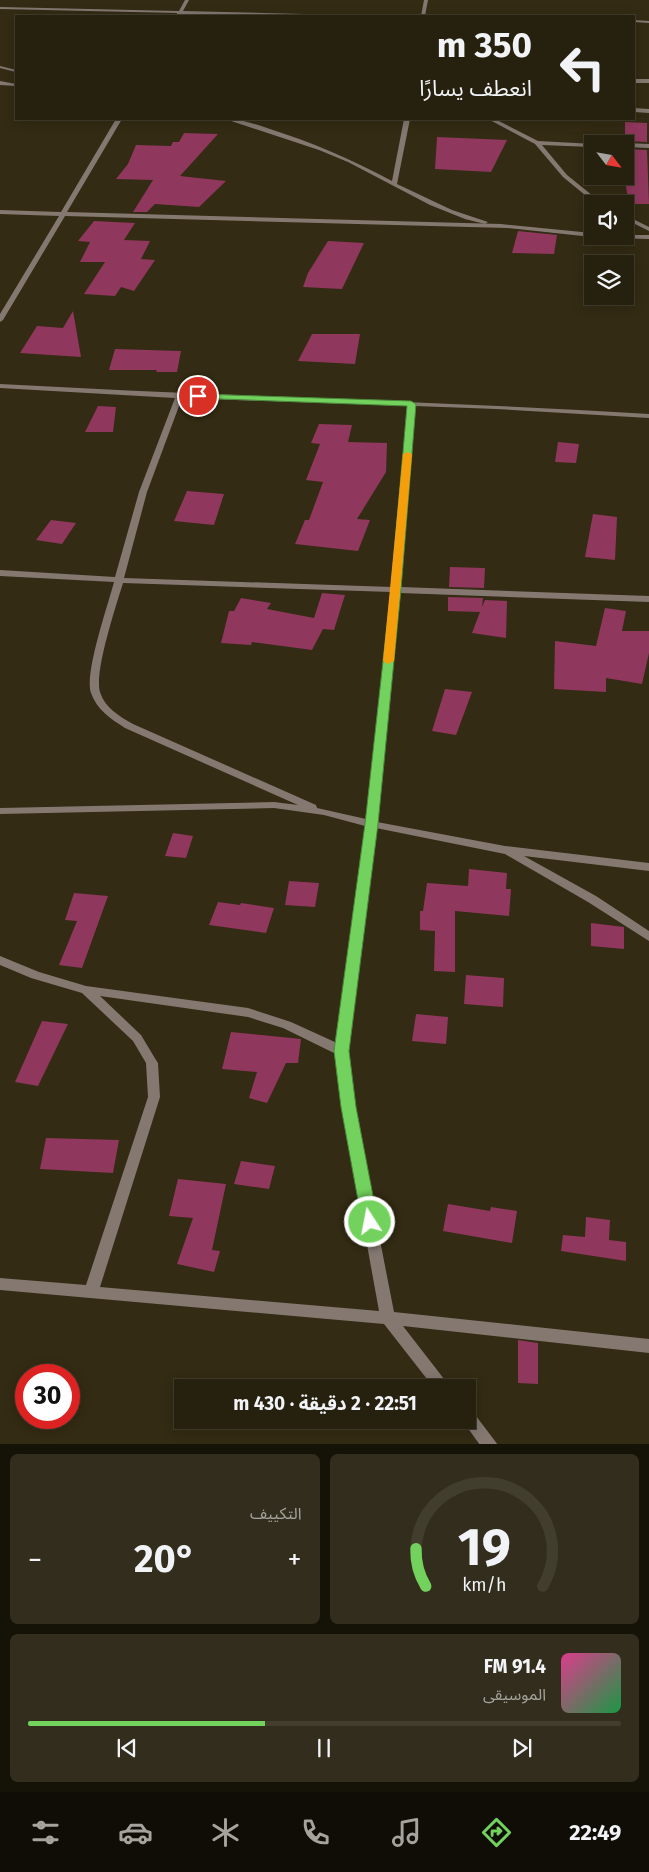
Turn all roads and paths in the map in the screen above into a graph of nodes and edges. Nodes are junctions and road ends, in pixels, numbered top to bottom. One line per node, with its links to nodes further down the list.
1 (187, 0): 4 (street)
2 (426, 0): 6 (street)
3 (0, 8): 4 (street)
4 (179, 14): 5 (street)
5 (262, 15)
6 (423, 15)
7 (635, 21): 8 (street)
8 (649, 22)
9 (0, 67): 10 (street)
10 (15, 71)
11 (635, 81): 12 (street)
12 (649, 81)
13 (0, 83): 14 (street)
14 (15, 85)
15 (635, 110): 16 (street)
16 (649, 111)
17 (118, 120): 28 (street)
18 (231, 120): 25 (street)
19 (407, 120): 25 (street)
20 (493, 120): 21 (street)
21 (537, 143): 22 (street); 26 (street)
22 (584, 145)
23 (634, 146): 24 (street)
24 (649, 146)
25 (394, 184): 30 (street)
26 (589, 195)
27 (0, 212): 28 (street)
28 (61, 214): 30 (street); 35 (street)
29 (634, 222): 31 (street)
30 (506, 227): 32 (street)
31 (649, 229)
32 (584, 234)
33 (634, 236): 34 (street)
34 (649, 236)
35 (0, 320)
36 (0, 386): 37 (street)
37 (179, 396): 38 (street); 41 (street)
38 (411, 404): 39 (street); 42 (street)
39 (649, 416)
40 (0, 573): 41 (street)
41 (117, 580): 42 (street); 45 (street)
42 (396, 589): 43 (street); 46 (street)
43 (649, 598)
44 (0, 811): 45 (street)
45 (324, 812): 46 (street)
46 (372, 824): 47 (street); 52 (street)
47 (505, 850): 48 (street); 49 (street)
48 (649, 867)
49 (649, 937)
50 (0, 960): 51 (street)
51 (86, 990): 52 (street); 54 (street)
52 (342, 1051): 55 (street)
53 (0, 1284): 54 (street)
54 (91, 1292): 55 (street)
55 (388, 1318): 56 (street); 57 (street)
56 (649, 1346)
57 (437, 1379)
58 (476, 1427): 59 (street)
59 (490, 1444)

